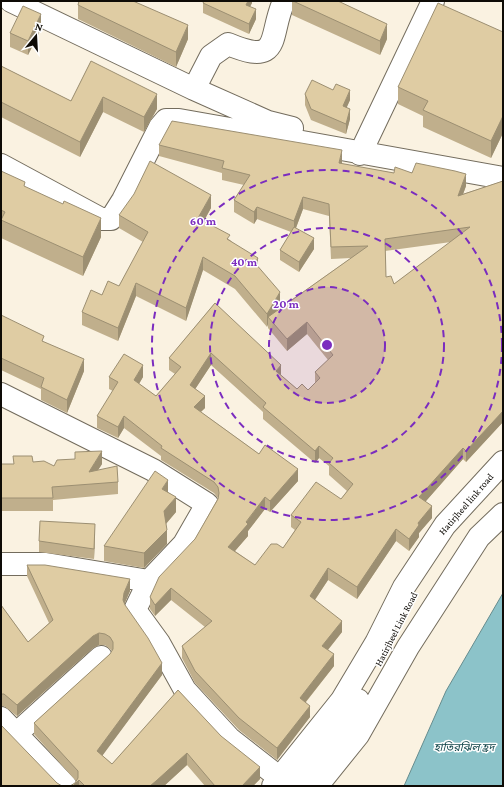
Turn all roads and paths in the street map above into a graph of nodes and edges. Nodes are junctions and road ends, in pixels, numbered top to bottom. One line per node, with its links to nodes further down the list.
1 (4, 1): 5 (street)
2 (11, 1): 6 (street)
3 (284, 1): 6 (street)
4 (432, 1): 8 (street)
5 (1, 7)
6 (194, 89): 7 (street)
7 (315, 134)
8 (360, 154): 9 (street); 10 (street)
9 (1, 165)
10 (503, 178)
11 (1, 394): 17 (street)
12 (503, 462): 15 (street, Hatirjheel link road)
13 (503, 478): 21 (street, Hatirjheel Link Road)
14 (503, 514): 25 (street)
15 (430, 547): 21 (street, Hatirjheel Link Road)
16 (1, 564): 17 (street)
17 (149, 581): 22 (street)
18 (101, 657): 20 (street)
19 (1, 718): 20 (street)
20 (16, 734): 23 (street)
21 (315, 750): 22 (street, Hatirjheel Link Road); 24 (street, Hatirjheel Link Road)
22 (272, 778)
23 (66, 786)
24 (297, 786)
25 (317, 786)

